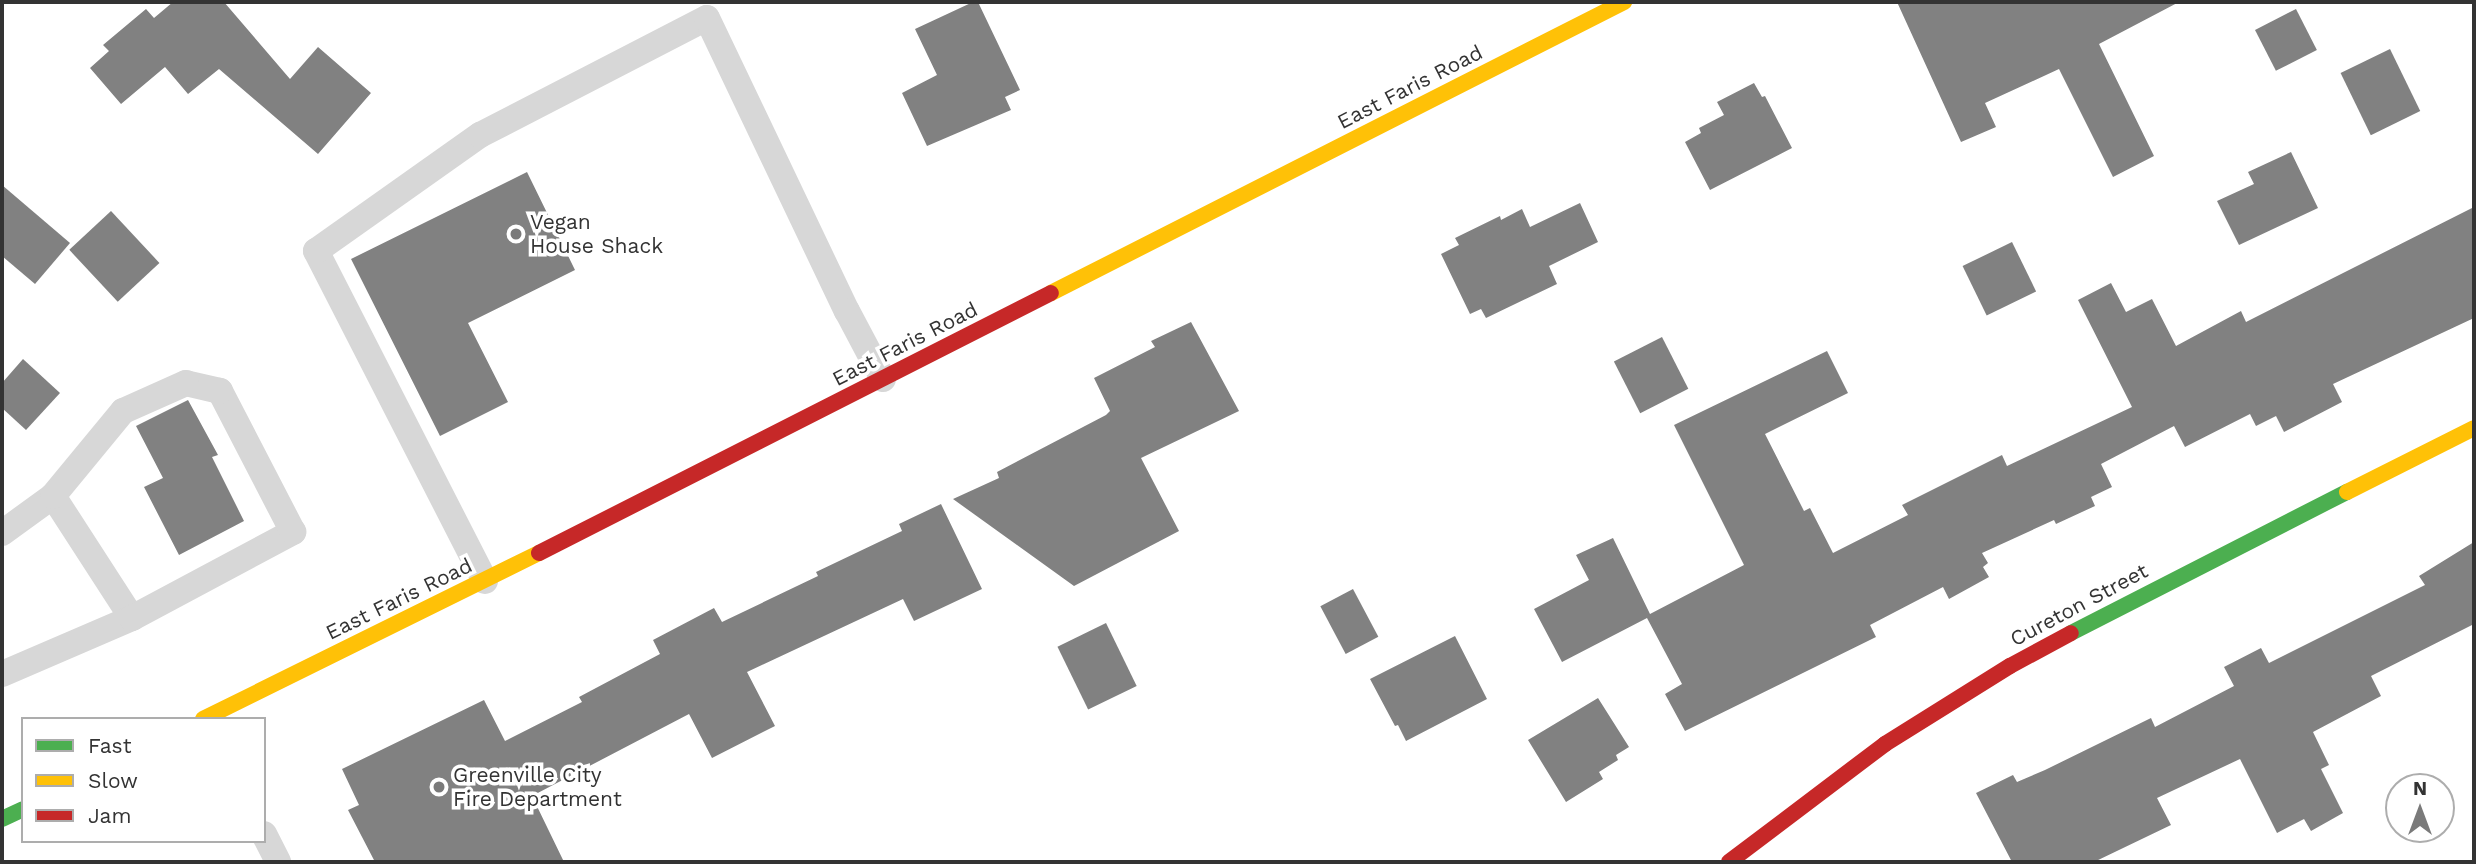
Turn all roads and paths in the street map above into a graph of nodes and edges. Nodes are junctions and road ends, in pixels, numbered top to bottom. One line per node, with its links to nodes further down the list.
1 (1624, 2): 2 (main road, East Faris Road)
2 (883, 379): 6 (main road, East Faris Road); 6 (lane)
3 (2474, 428): 14 (main road, Cureton Street)
4 (53, 496): 5 (lane); 7 (lane); 7 (lane)
5 (2, 533)
6 (485, 581): 9 (main road, East Faris Road)
7 (132, 618): 8 (lane)
8 (2, 674)
9 (208, 717)
10 (21, 810): 11 (main road)
11 (2, 819)
12 (266, 838): 13 (lane)
13 (278, 862)
14 (1729, 862)

